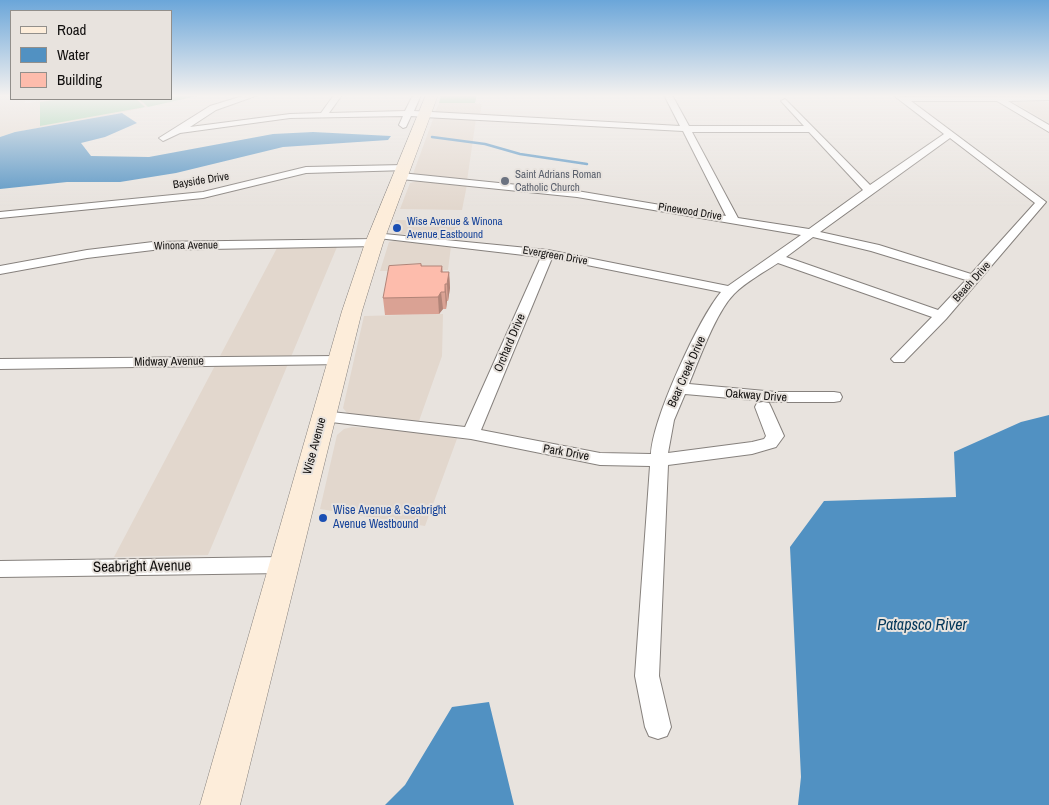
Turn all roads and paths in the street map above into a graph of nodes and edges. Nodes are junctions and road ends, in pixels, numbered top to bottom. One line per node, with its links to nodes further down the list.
1 (175, 133): 6 (street)
2 (418, 133): 7 (main road, Wise Avenue)
3 (688, 133): 11 (street)
4 (815, 133): 8 (street)
5 (949, 134): 8 (street, Bear Creek Drive); 9 (street)
6 (163, 138)
7 (402, 172): 10 (street, Bayside Drive); 11 (street, Pinewood Drive); 13 (main road, Wise Avenue)
8 (869, 190): 12 (street, Bear Creek Drive)
9 (1045, 202): 17 (street, Beach Drive)
10 (0, 215)
11 (734, 220): 12 (street, Pinewood Drive)
12 (811, 233): 15 (street, Bear Creek Drive); 17 (street, Pinewood Drive)
13 (376, 239): 14 (street, Evergreen Drive); 16 (street, Winona Avenue); 20 (main road, Wise Avenue)
14 (548, 254): 18 (street, Evergreen Drive); 27 (street, Orchard Drive)
15 (777, 258): 18 (street, Bear Creek Drive); 19 (street)
16 (0, 270)
17 (974, 280): 19 (street, Beach Drive)
18 (730, 290): 23 (street, Bear Creek Drive)
19 (941, 316): 21 (street, Beach Drive)
20 (338, 360): 22 (street, Midway Avenue); 26 (main road, Wise Avenue)
21 (899, 360)
22 (0, 364)
23 (679, 388): 24 (street, Oakway Drive); 28 (street, Bear Creek Drive)
24 (834, 397)
25 (763, 407): 28 (street, Park Drive)
26 (323, 416): 27 (street, Park Drive); 29 (main road, Wise Avenue)
27 (471, 433): 28 (street, Park Drive)
28 (659, 460): 31 (street, Bear Creek Drive)
29 (284, 565): 30 (street, Seabright Avenue); 32 (main road, Wise Avenue)
30 (0, 569)
31 (658, 727)
32 (220, 805)

